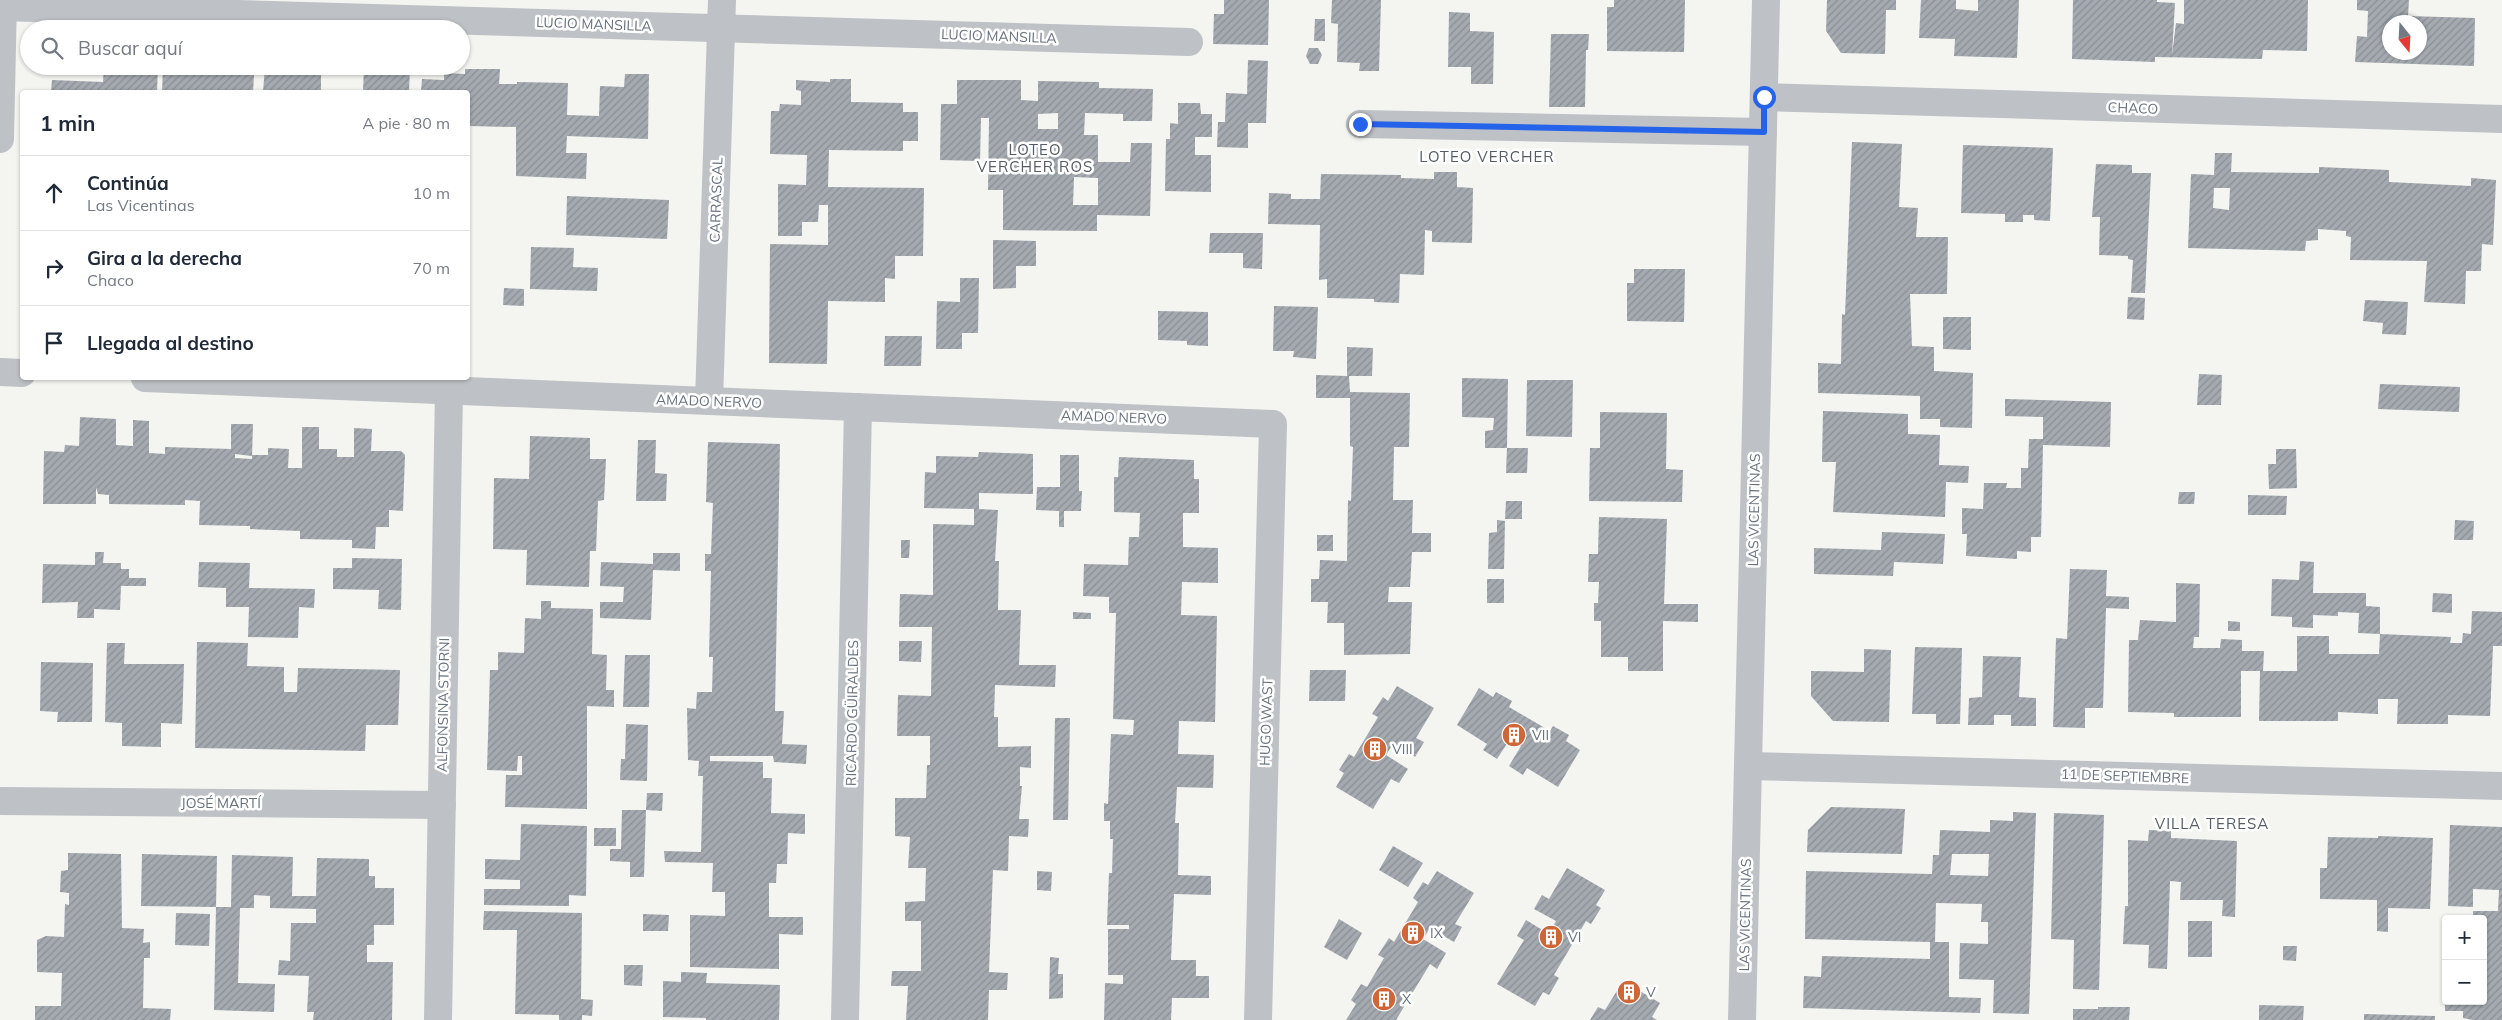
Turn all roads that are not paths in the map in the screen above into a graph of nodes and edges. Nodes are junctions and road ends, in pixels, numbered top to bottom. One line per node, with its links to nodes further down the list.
1 (722, 0): 4 (street, CARRASCAL)
2 (1766, 0): 6 (street, LAS VICENTINAS)
3 (2, 5): 4 (street, LUCIO MANSILLA); 10 (street)
4 (721, 28): 5 (street, LUCIO MANSILLA); 15 (street, CARRASCAL)
5 (1189, 42)
6 (1764, 97): 7 (street, CHACO); 9 (street, LAS VICENTINAS)
7 (2502, 119)
8 (1360, 124): 9 (street)
9 (1764, 132): 18 (street, LAS VICENTINAS)
10 (0, 139)
11 (0, 372): 12 (street)
12 (20, 372)
13 (196, 380): 14 (street, AMADO NERVO)
14 (449, 390): 15 (street, AMADO NERVO); 21 (street, ALFONSINA STORNI)
15 (709, 401): 16 (street, AMADO NERVO)
16 (858, 407): 17 (street, AMADO NERVO); 23 (street, RICARDO GÜIRALDES)
17 (1273, 424): 24 (street, HUGO WAST)
18 (1748, 766): 19 (street, 11 DE SEPTIEMBRE); 25 (street, LAS VICENTINAS)
19 (2502, 786)
20 (0, 801): 21 (street, JOSÉ MARTÍ)
21 (442, 805): 22 (street, ALFONSINA STORNI)
22 (438, 1020)
23 (846, 1020)
24 (1258, 1020)
25 (1742, 1020)

